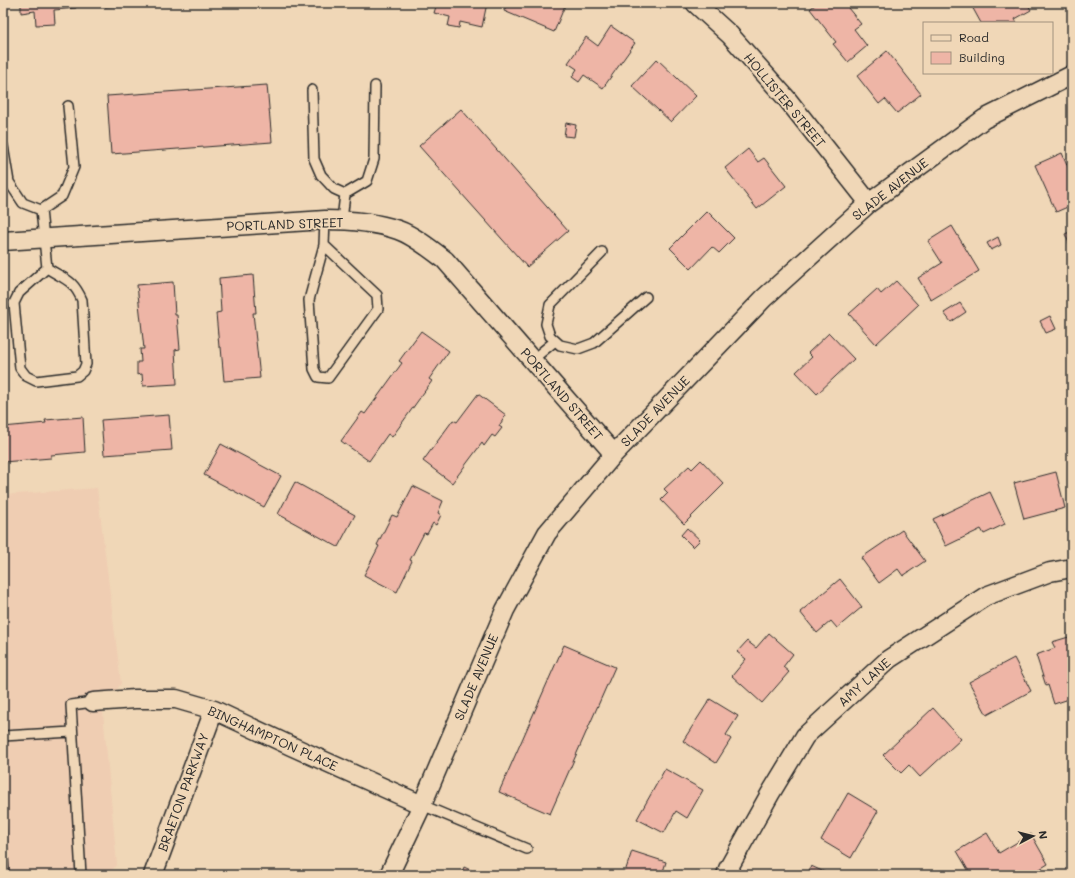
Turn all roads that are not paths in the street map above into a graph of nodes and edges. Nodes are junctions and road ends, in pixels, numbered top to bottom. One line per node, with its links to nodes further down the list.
1 (695, 3): 8 (street, HOLLISTER STREET)
2 (1072, 75): 8 (street, SLADE AVENUE)
3 (375, 86): 7 (lane)
4 (312, 90): 7 (lane)
5 (68, 106): 9 (lane)
6 (3, 146): 9 (lane)
7 (345, 194): 10 (lane)
8 (869, 203): 19 (street, SLADE AVENUE)
9 (42, 210): 11 (lane)
10 (333, 220): 11 (street, PORTLAND STREET); 13 (lane); 18 (street, PORTLAND STREET)
11 (43, 238): 12 (street, PORTLAND STREET); 15 (lane)
12 (3, 241)
13 (324, 245): 13 (lane)
14 (602, 252): 17 (lane)
15 (47, 268): 15 (lane)
16 (646, 297): 17 (lane)
17 (555, 341): 18 (lane)
18 (532, 360): 19 (street, PORTLAND STREET)
19 (614, 454): 25 (street, SLADE AVENUE)
20 (1072, 568): 30 (street, AMY LANE)
21 (93, 702): 22 (street, BINGHAMPTON PLACE); 23 (lane)
22 (214, 710): 25 (street, BINGHAMPTON PLACE); 28 (street, BRAETON PARKWAY)
23 (72, 732): 24 (lane); 27 (lane)
24 (3, 736)
25 (422, 805): 26 (lane); 29 (street, SLADE AVENUE)
26 (527, 848)
27 (81, 875)
28 (153, 875)
29 (389, 875)
30 (726, 875)

